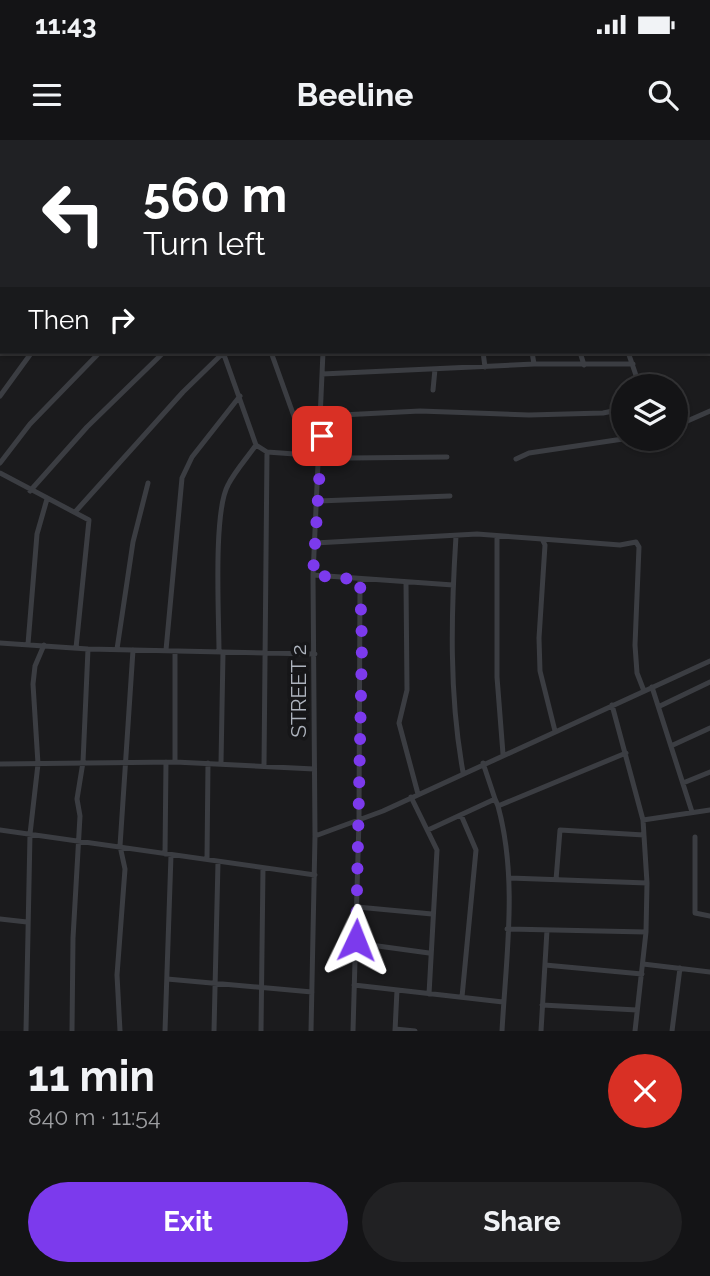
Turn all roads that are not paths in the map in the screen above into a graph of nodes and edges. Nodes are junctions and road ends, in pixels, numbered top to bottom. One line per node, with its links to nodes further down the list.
1 (31, 354): 20 (street)
2 (98, 354): 33 (street)
3 (162, 354): 36 (street)
4 (221, 354): 40 (street)
5 (224, 354): 21 (street)
6 (272, 354): 29 (street)
7 (323, 354): 17 (street, STREET 2)
8 (483, 354): 15 (street)
9 (532, 354): 12 (street)
10 (581, 354): 14 (street)
11 (629, 354): 13 (street)
12 (534, 364): 14 (street); 15 (street)
13 (633, 364): 14 (street); 18 (street)
14 (584, 365)
15 (485, 367): 16 (street)
16 (435, 369): 17 (street); 19 (street)
17 (322, 374): 24 (street, STREET 2)
18 (636, 374)
19 (433, 390)
20 (0, 396)
21 (240, 396): 27 (street); 56 (street)
22 (611, 411): 24 (street)
23 (710, 411): 25 (street)
24 (323, 416): 30 (street, STREET 2)
25 (688, 421)
26 (611, 441): 32 (street)
27 (256, 445): 28 (street); 58 (street)
28 (267, 452): 29 (street); 59 (street)
29 (299, 452): 30 (street)
30 (321, 455): 31 (street); 39 (street, STREET 2)
31 (447, 457)
32 (516, 458)
33 (0, 463)
34 (0, 473): 36 (street)
35 (148, 483): 54 (street)
36 (30, 491): 38 (street)
37 (450, 496): 39 (street)
38 (47, 499): 40 (street); 50 (street)
39 (318, 501): 44 (street, STREET 2)
40 (76, 511): 52 (street)
41 (456, 536): 42 (street); 44 (street); 48 (street)
42 (496, 536): 43 (street); 71 (street)
43 (542, 538): 64 (street); 68 (street)
44 (315, 543): 45 (street, STREET 2)
45 (313, 575): 46 (street); 60 (street, STREET 2)
46 (360, 580): 47 (street); 92 (street)
47 (406, 582): 48 (street); 86 (street)
48 (453, 585): 83 (street)
49 (0, 643): 50 (street)
50 (28, 644): 51 (street)
51 (44, 645): 52 (street); 80 (street)
52 (76, 648): 53 (street)
53 (89, 649): 54 (street); 72 (street)
54 (117, 649): 55 (street)
55 (133, 650): 56 (street); 73 (street)
56 (166, 650): 57 (street)
57 (175, 651): 58 (street); 75 (street)
58 (221, 652): 59 (street); 77 (street)
59 (267, 654): 60 (street); 81 (street)
60 (315, 654): 82 (street, STREET 2)
61 (710, 661): 63 (street)
62 (710, 682): 66 (street)
63 (652, 687): 64 (street); 66 (street)
64 (644, 691): 65 (street)
65 (612, 705): 68 (street); 70 (street)
66 (660, 706): 69 (street)
67 (710, 728): 69 (street)
68 (555, 731): 71 (street)
69 (673, 745): 85 (street)
70 (626, 753): 88 (street); 93 (street)
71 (503, 754): 78 (street)
72 (83, 762): 73 (street); 80 (street); 100 (street)
73 (127, 762): 74 (street); 101 (street)
74 (166, 762): 75 (street); 102 (street)
75 (175, 762): 76 (street)
76 (208, 763): 77 (street); 103 (street)
77 (221, 763): 81 (street)
78 (483, 763): 83 (street); 87 (street)
79 (0, 764): 80 (street)
80 (38, 764): 96 (street)
81 (264, 766): 82 (street)
82 (313, 769): 98 (street, STREET 2)
83 (463, 772): 86 (street)
84 (710, 772): 85 (street)
85 (683, 783): 90 (street)
86 (414, 796): 92 (street); 95 (street)
87 (495, 799): 88 (street); 91 (street)
88 (498, 806): 107 (street)
89 (710, 810): 90 (street)
90 (692, 812): 93 (street)
91 (461, 816): 95 (street); 132 (street)
92 (359, 820): 98 (street); 110 (street)
93 (643, 820): 97 (street)
94 (0, 830): 96 (street)
95 (428, 830): 111 (street)
96 (30, 834): 100 (street); 114 (street)
97 (644, 835): 108 (street); 109 (street)
98 (315, 836): 106 (street, STREET 2)
99 (695, 837): 112 (street)
100 (77, 841): 101 (street); 138 (street)
101 (120, 846): 102 (street); 139 (street)
102 (168, 854): 103 (street); 125 (street)
103 (207, 858): 104 (street)
104 (219, 862): 105 (street); 126 (street)
105 (263, 868): 106 (street); 128 (street)
106 (315, 875): 130 (street, STREET 2)
107 (510, 878): 108 (street); 115 (street)
108 (556, 880): 109 (street)
109 (647, 883): 117 (street)
110 (357, 906): 111 (street); 118 (street)
111 (432, 914): 119 (street)
112 (710, 916)
113 (0, 919): 114 (street)
114 (27, 922): 137 (street)
115 (507, 929): 116 (street); 133 (street)
116 (547, 930): 117 (street); 121 (street)
117 (646, 932): 120 (street)
118 (356, 943): 119 (street); 127 (street)
119 (429, 953): 131 (street)
120 (643, 964): 122 (street); 124 (street)
121 (545, 965): 124 (street); 134 (street)
122 (680, 968): 123 (street); 149 (street)
123 (710, 972)
124 (642, 974): 135 (street)
125 (167, 979): 126 (street); 140 (street)
126 (215, 983): 128 (street); 141 (street)
127 (354, 985): 129 (street); 144 (street)
128 (261, 987): 130 (street); 142 (street)
129 (397, 990): 131 (street); 136 (street)
130 (312, 992): 143 (street, STREET 2)
131 (429, 994): 132 (street)
132 (462, 997): 133 (street)
133 (503, 1002): 146 (street)
134 (542, 1005): 135 (street); 147 (street)
135 (637, 1010): 148 (street)
136 (395, 1030): 145 (street)
137 (26, 1031)
138 (72, 1031)
139 (120, 1031)
140 (165, 1031)
141 (214, 1031)
142 (261, 1031)
143 (311, 1031)
144 (353, 1031)
145 (415, 1031)
146 (502, 1031)
147 (541, 1031)
148 (635, 1031)
149 (672, 1031)

